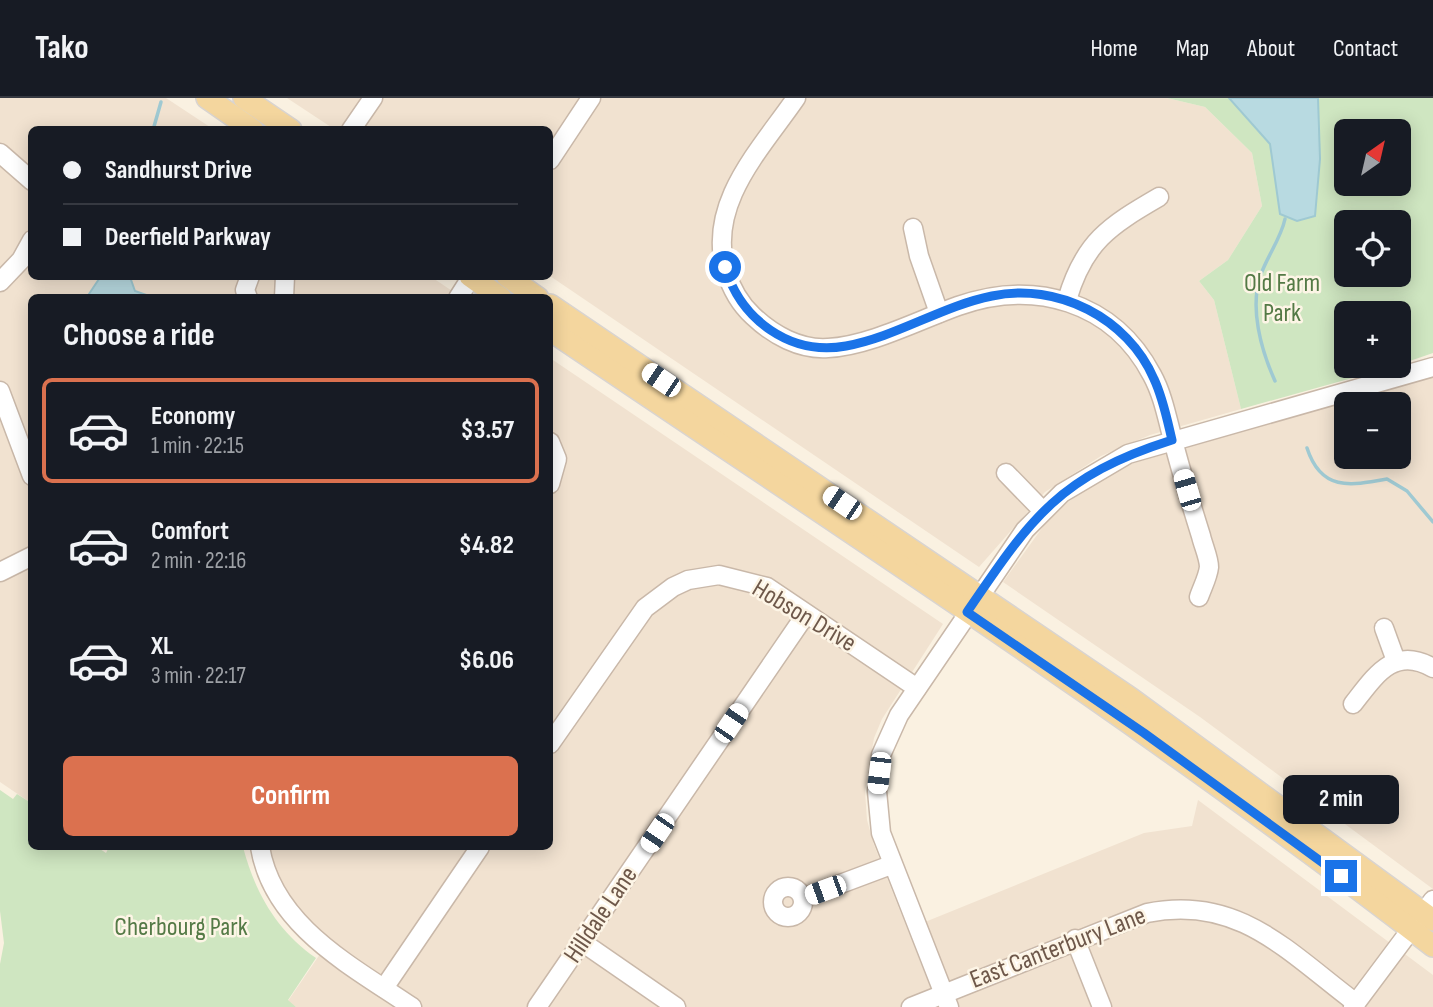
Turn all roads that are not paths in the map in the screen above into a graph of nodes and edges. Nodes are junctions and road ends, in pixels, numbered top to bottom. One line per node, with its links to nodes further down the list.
1 (207, 98): 6 (main road)
2 (244, 98): 7 (main road)
3 (373, 98): 8 (street)
4 (591, 98): 10 (street)
5 (796, 98): 22 (street)
6 (247, 126)
7 (285, 126)
8 (354, 126)
9 (0, 153): 11 (street)
10 (553, 155)
11 (28, 177)
12 (1159, 197): 20 (street)
13 (913, 228): 22 (street)
14 (28, 247): 17 (street)
15 (475, 280): 18 (main road)
16 (513, 280): 19 (main road)
17 (0, 282)
18 (495, 294)
19 (532, 294)
20 (1067, 300): 22 (street); 26 (street)
21 (553, 307): 35 (main road)
22 (939, 313)
23 (553, 332): 35 (main road)
24 (1433, 367): 26 (street)
25 (0, 391): 28 (street)
26 (1172, 440): 31 (street); 34 (street)
27 (553, 446): 29 (street)
28 (28, 465)
29 (553, 473)
30 (1006, 473): 31 (street)
31 (1042, 510): 35 (street)
32 (28, 558): 33 (street)
33 (0, 572)
34 (1199, 597)
35 (973, 604): 40 (street); 47 (main road)
36 (806, 614): 40 (street, Hobson Drive); 42 (street, Hobson Drive); 49 (street, Hilldale Lane)
37 (1384, 628): 38 (street)
38 (1396, 661): 39 (street); 41 (street)
39 (1433, 668)
40 (917, 688): 45 (street)
41 (1353, 705)
42 (553, 740)
43 (261, 850): 51 (street)
44 (478, 850): 51 (street)
45 (891, 865): 46 (street); 52 (street)
46 (803, 898)
47 (1425, 915): 50 (main road); 53 (street)
48 (1075, 939): 52 (street, East Canterbury Lane); 53 (street, East Canterbury Lane); 58 (street)
49 (582, 942): 55 (street, Hilldale Lane); 56 (street)
50 (1433, 946)
51 (384, 988): 54 (street)
52 (946, 999): 57 (street, East Canterbury Lane)
53 (1355, 1005)
54 (412, 1007)
55 (537, 1007)
56 (676, 1007)
57 (911, 1007)
58 (1102, 1007)

